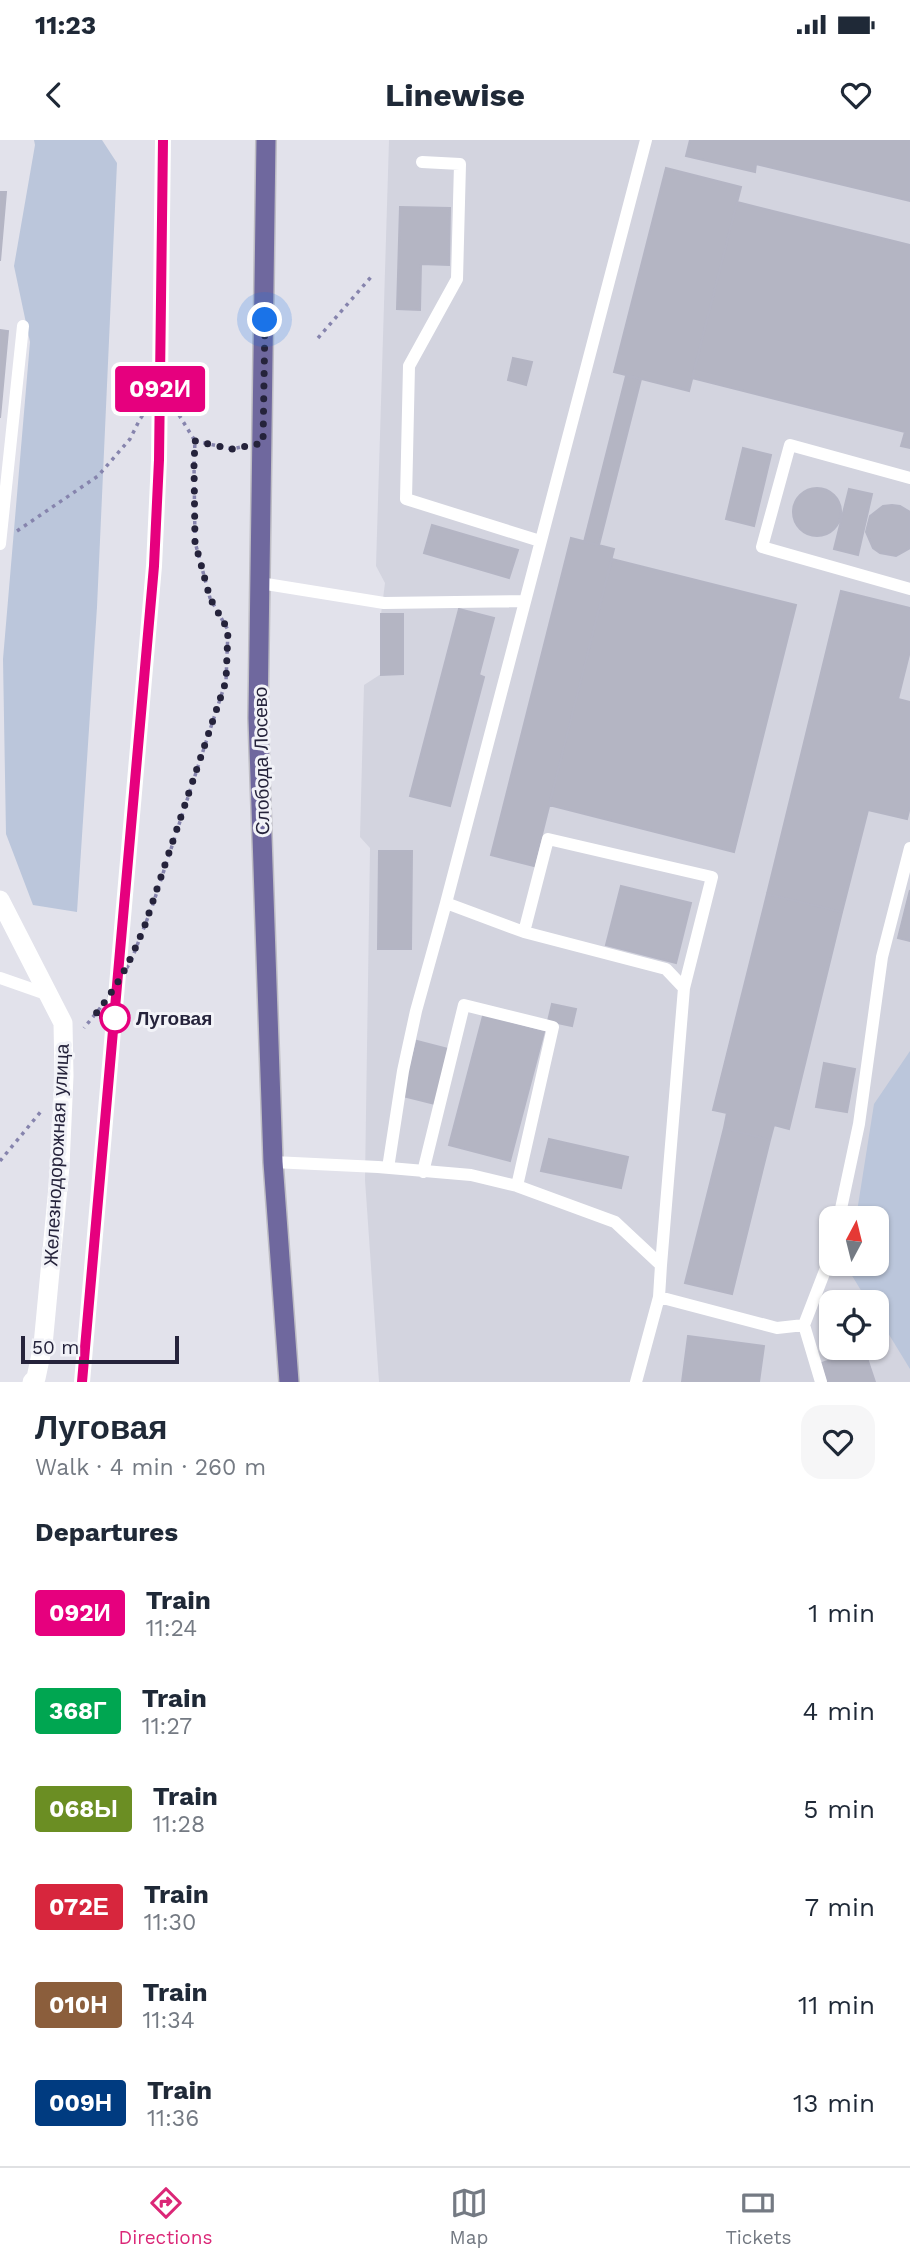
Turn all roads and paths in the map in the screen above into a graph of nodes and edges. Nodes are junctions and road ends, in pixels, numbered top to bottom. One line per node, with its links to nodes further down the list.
1 (266, 140): 8 (main road, Слобода Лосево)
2 (646, 140): 10 (lane)
3 (422, 162): 10 (lane)
4 (371, 277): 6 (path)
5 (23, 326): 11 (lane)
6 (318, 338)
7 (195, 441): 8 (path); 11 (path); 22 (path)
8 (263, 443): 12 (main road, Слобода Лосево)
9 (910, 478): 13 (lane)
10 (540, 541): 14 (lane)
11 (0, 542)
12 (260, 583): 14 (lane); 25 (main road, Слобода Лосево)
13 (910, 589)
14 (524, 601): 17 (lane)
15 (910, 848): 29 (lane)
16 (0, 900): 21 (street, Железнодорожная улица)
17 (446, 903): 18 (lane); 26 (lane)
18 (524, 932): 20 (lane); 20 (lane)
19 (0, 978): 21 (lane)
20 (684, 988): 30 (lane)
21 (50, 995): 22 (street, Железнодорожная улица)
22 (64, 1054): 34 (street, Железнодорожная улица)
23 (49, 1101): 24 (path)
24 (0, 1161)
25 (273, 1162): 26 (lane); 35 (main road, Слобода Лосево)
26 (388, 1168): 27 (lane)
27 (423, 1172): 28 (lane); 28 (lane)
28 (517, 1186): 30 (lane)
29 (842, 1206)
30 (661, 1265): 32 (lane)
31 (823, 1276): 33 (lane)
32 (659, 1297): 33 (lane); 36 (lane)
33 (804, 1325): 37 (lane)
34 (32, 1382)
35 (289, 1382)
36 (636, 1382)
37 (821, 1382)

